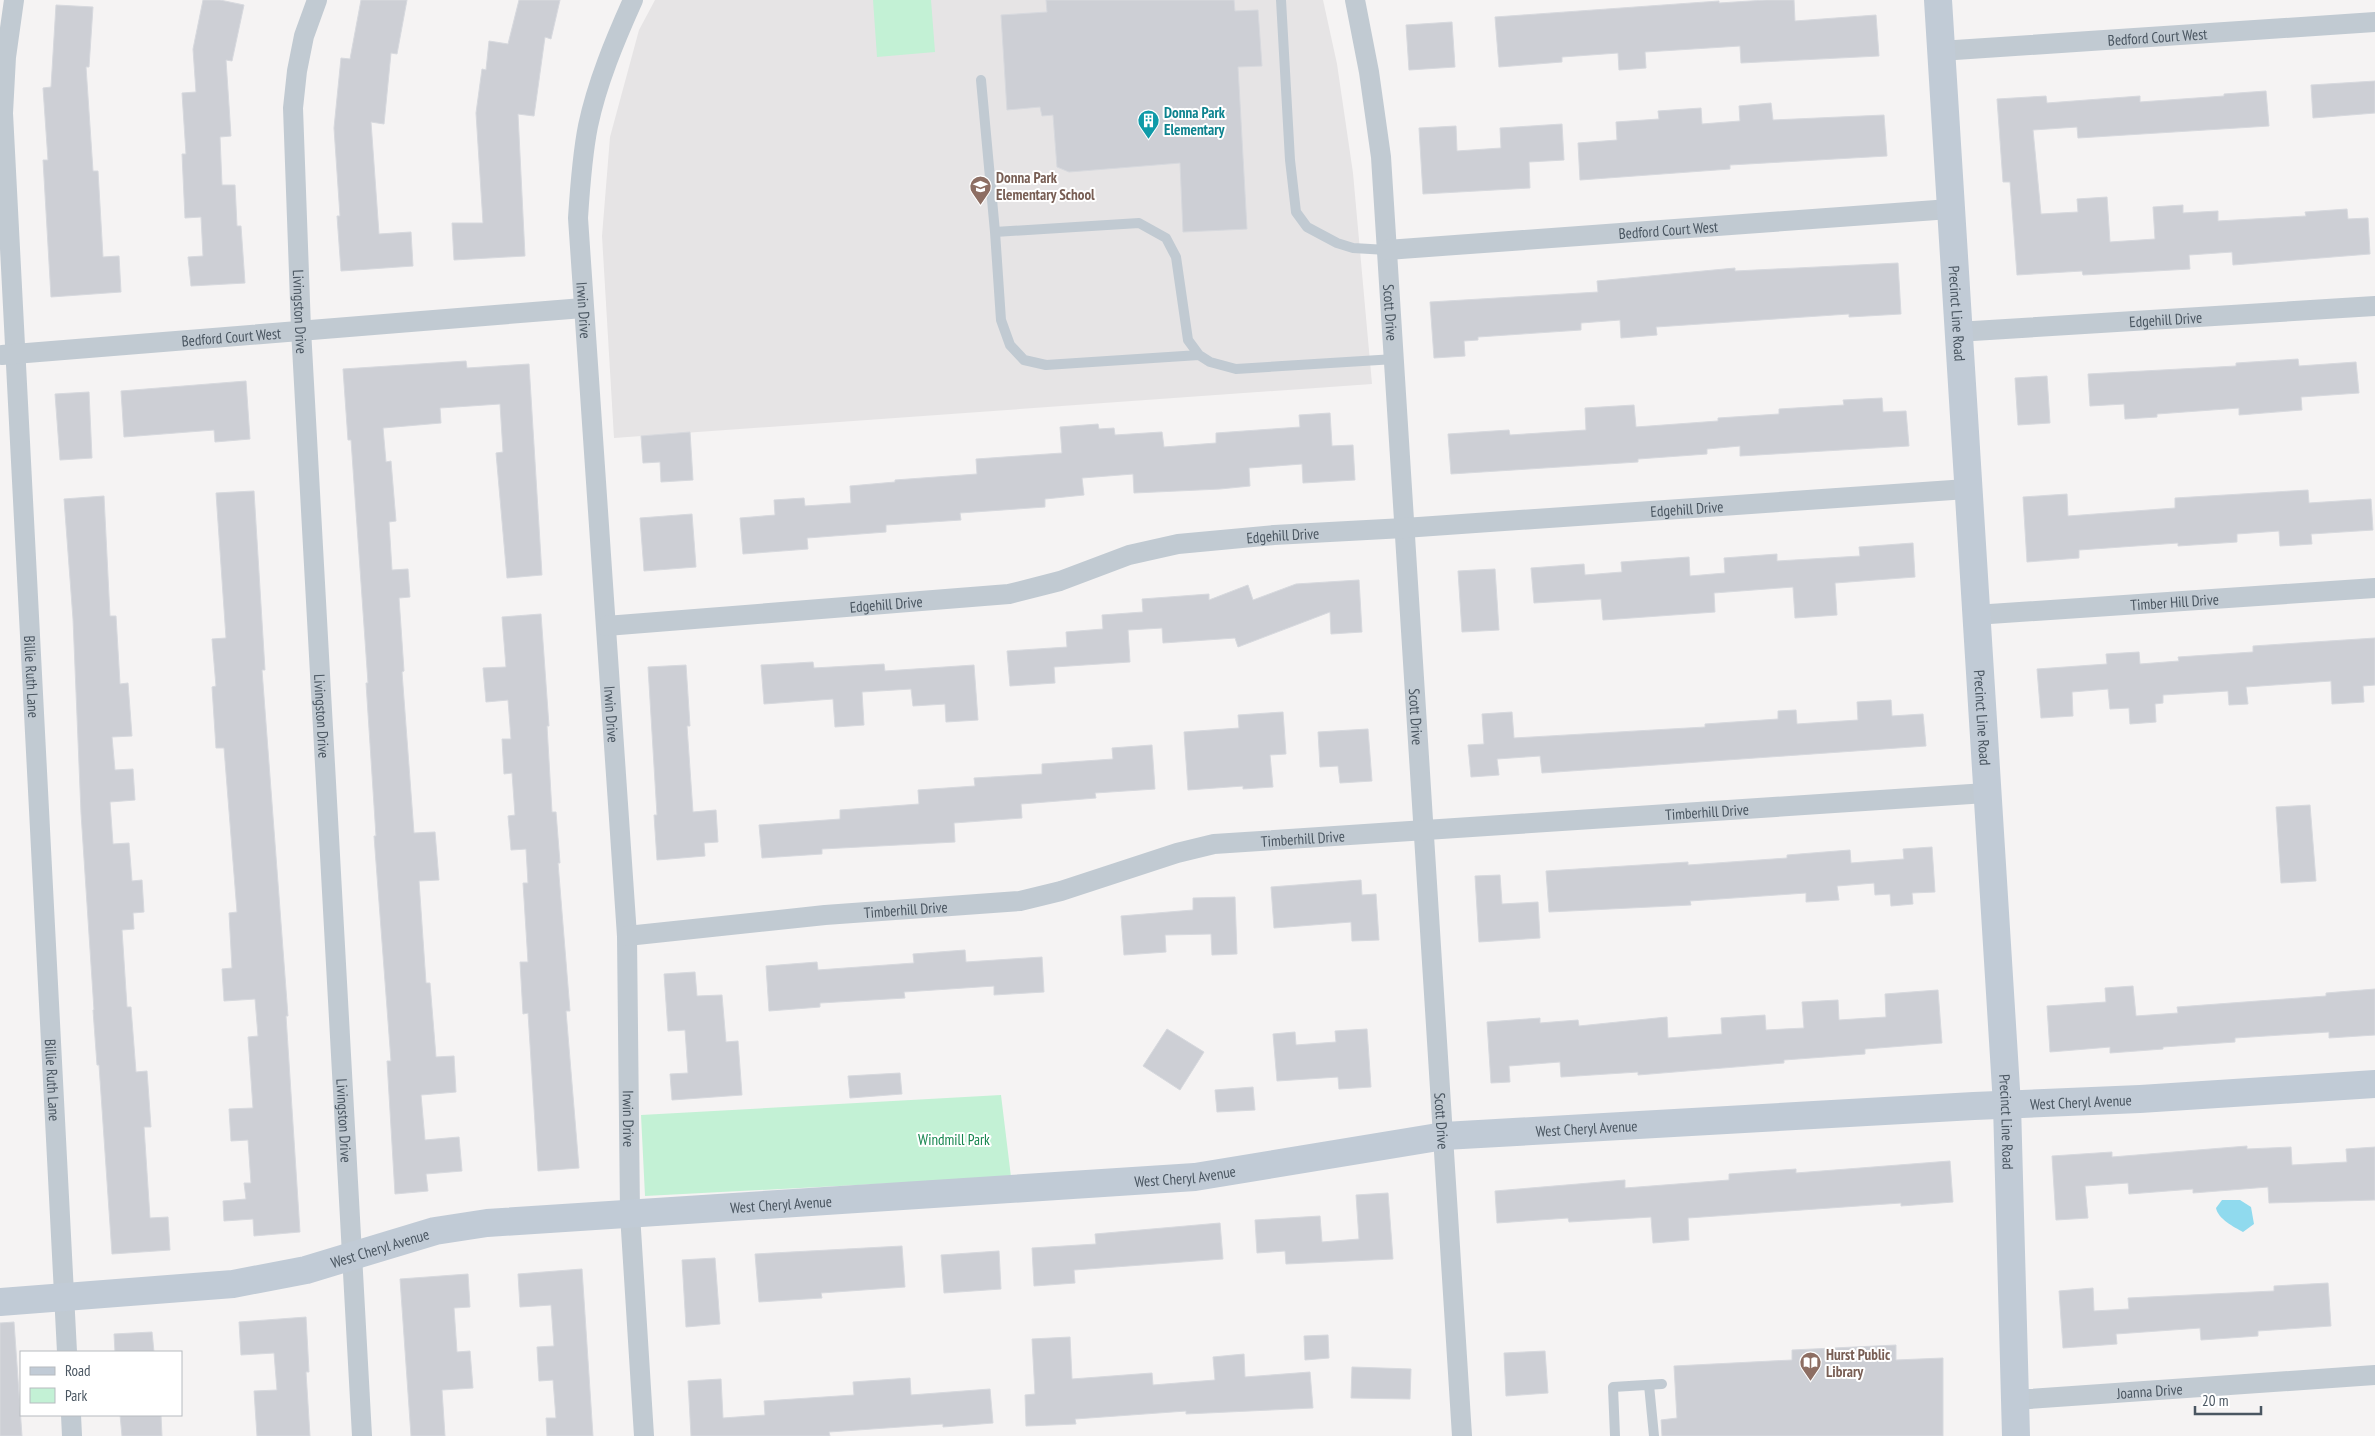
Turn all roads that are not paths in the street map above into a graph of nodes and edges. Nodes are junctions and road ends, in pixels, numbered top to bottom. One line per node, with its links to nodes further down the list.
1 (14, 0): 17 (street, Billie Ruth Lane)
2 (316, 0): 15 (street, Livingston Drive)
3 (633, 0): 14 (street, Irwin Drive)
4 (1280, 0): 12 (lane)
5 (1355, 0): 12 (street, Scott Drive)
6 (1938, 0): 8 (street, Precinct Line Road)
7 (2375, 22): 8 (street, Bedford Court West)
8 (1940, 51): 10 (street, Precinct Line Road)
9 (980, 80): 11 (lane)
10 (1950, 209): 12 (street, Bedford Court West); 16 (street, Precinct Line Road)
11 (996, 232): 18 (lane); 18 (lane)
12 (1387, 250): 19 (street, Scott Drive)
13 (2375, 306): 16 (street, Edgehill Drive)
14 (583, 308): 15 (street, Bedford Court West); 24 (street, Irwin Drive)
15 (301, 329): 17 (street, Bedford Court West); 32 (street, Livingston Drive)
16 (1957, 332): 20 (street, Precinct Line Road)
17 (7, 354): 33 (street, Billie Ruth Lane)
18 (1198, 355): 19 (lane)
19 (1395, 359): 21 (street, Scott Drive)
20 (1967, 489): 21 (street, Edgehill Drive); 23 (street, Precinct Line Road)
21 (1404, 528): 24 (street, Edgehill Drive); 26 (street, Scott Drive)
22 (2375, 588): 23 (street, Timber Hill Drive)
23 (1975, 614): 25 (street, Precinct Line Road)
24 (606, 626): 27 (street, Irwin Drive)
25 (1986, 793): 26 (street, Timberhill Drive); 29 (street, Precinct Line Road)
26 (1423, 829): 27 (street, Timberhill Drive); 30 (street, Scott Drive)
27 (627, 936): 31 (street, Irwin Drive)
28 (2375, 1084): 29 (street, West Cheryl Avenue)
29 (2008, 1105): 30 (street, West Cheryl Avenue); 39 (street, Precinct Line Road)
30 (1444, 1136): 31 (street, West Cheryl Avenue); 44 (street, Scott Drive)
31 (630, 1214): 32 (street, West Cheryl Avenue); 43 (street, Irwin Drive)
32 (351, 1255): 33 (street, West Cheryl Avenue); 42 (street, Livingston Drive)
33 (63, 1298): 34 (street, West Cheryl Avenue); 35 (street, Billie Ruth Lane)
34 (0, 1302)
35 (67, 1351)
36 (2375, 1375): 39 (street, Joanna Drive)
37 (1662, 1384): 38 (lane)
38 (1649, 1385): 45 (lane); 46 (lane)
39 (2014, 1400): 47 (street, Precinct Line Road)
40 (71, 1416): 41 (street)
41 (72, 1436)
42 (362, 1436)
43 (644, 1436)
44 (1462, 1436)
45 (1615, 1436)
46 (1654, 1436)
47 (2016, 1436)

